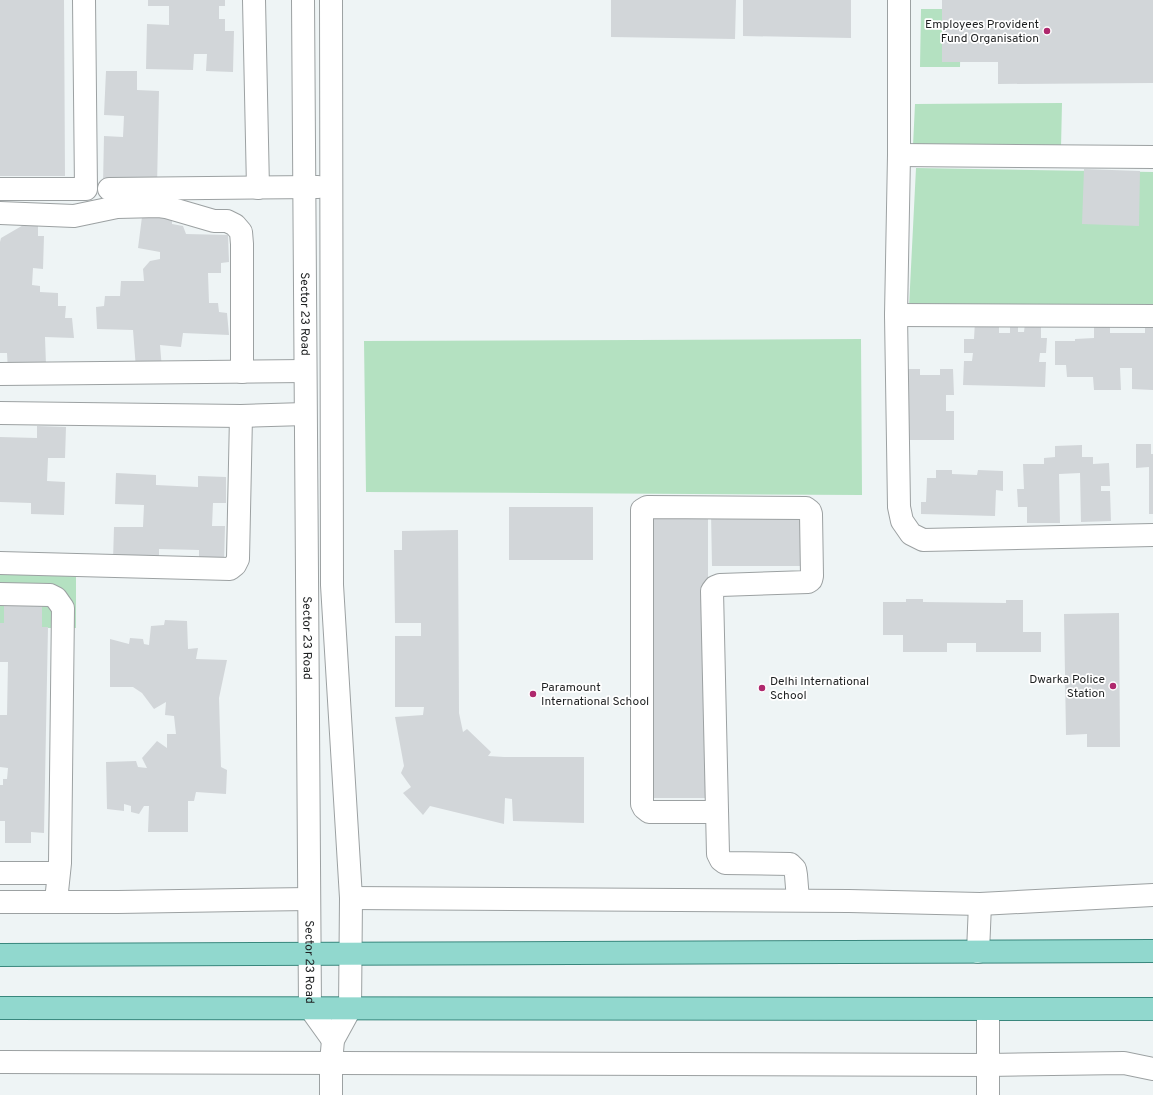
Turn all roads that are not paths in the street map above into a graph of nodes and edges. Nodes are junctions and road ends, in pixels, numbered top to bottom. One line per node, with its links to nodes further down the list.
1 (84, 0): 10 (street)
2 (254, 0): 11 (street)
3 (303, 0): 8 (street, Sector 23 Road)
4 (331, 0): 9 (street)
5 (899, 0): 6 (street)
6 (899, 155): 7 (street); 14 (street)
7 (1153, 156)
8 (304, 187): 9 (street); 11 (street); 16 (street, Sector 23 Road)
9 (332, 187): 29 (street)
10 (0, 188)
11 (258, 188): 12 (street)
12 (109, 189)
13 (0, 214): 17 (street)
14 (896, 314): 15 (street); 22 (street)
15 (1153, 316)
16 (305, 371): 17 (street); 20 (street, Sector 23 Road)
17 (242, 372): 18 (street)
18 (0, 374)
19 (0, 414): 21 (street)
20 (306, 414): 21 (street); 30 (street, Sector 23 Road)
21 (241, 416): 23 (street)
22 (1153, 535)
23 (0, 562)
24 (0, 594): 27 (street)
25 (717, 812): 25 (street); 31 (street)
26 (0, 873): 27 (street)
27 (58, 873): 32 (street)
28 (1153, 895): 34 (street)
29 (351, 898): 31 (street); 37 (street)
30 (309, 900): 32 (street); 38 (street, Sector 23 Road)
31 (798, 900): 34 (street)
32 (56, 901): 33 (street)
33 (0, 902)
34 (980, 904): 36 (street)
35 (1153, 951): 36 (main road)
36 (978, 952): 37 (main road)
37 (351, 954): 38 (main road); 42 (street)
38 (309, 955): 39 (main road); 41 (street, Sector 23 Road)
39 (0, 956)
40 (0, 1008): 41 (main road)
41 (310, 1008): 42 (main road); 45 (street, Sector 23 Road)
42 (350, 1008): 44 (main road); 45 (street)
43 (1153, 1009): 44 (main road)
44 (988, 1010): 48 (street)
45 (333, 1040): 47 (street)
46 (0, 1062): 47 (street)
47 (331, 1063): 48 (street); 50 (street)
48 (988, 1065): 49 (street); 51 (street)
49 (1153, 1069)
50 (331, 1095)
51 (988, 1095)

